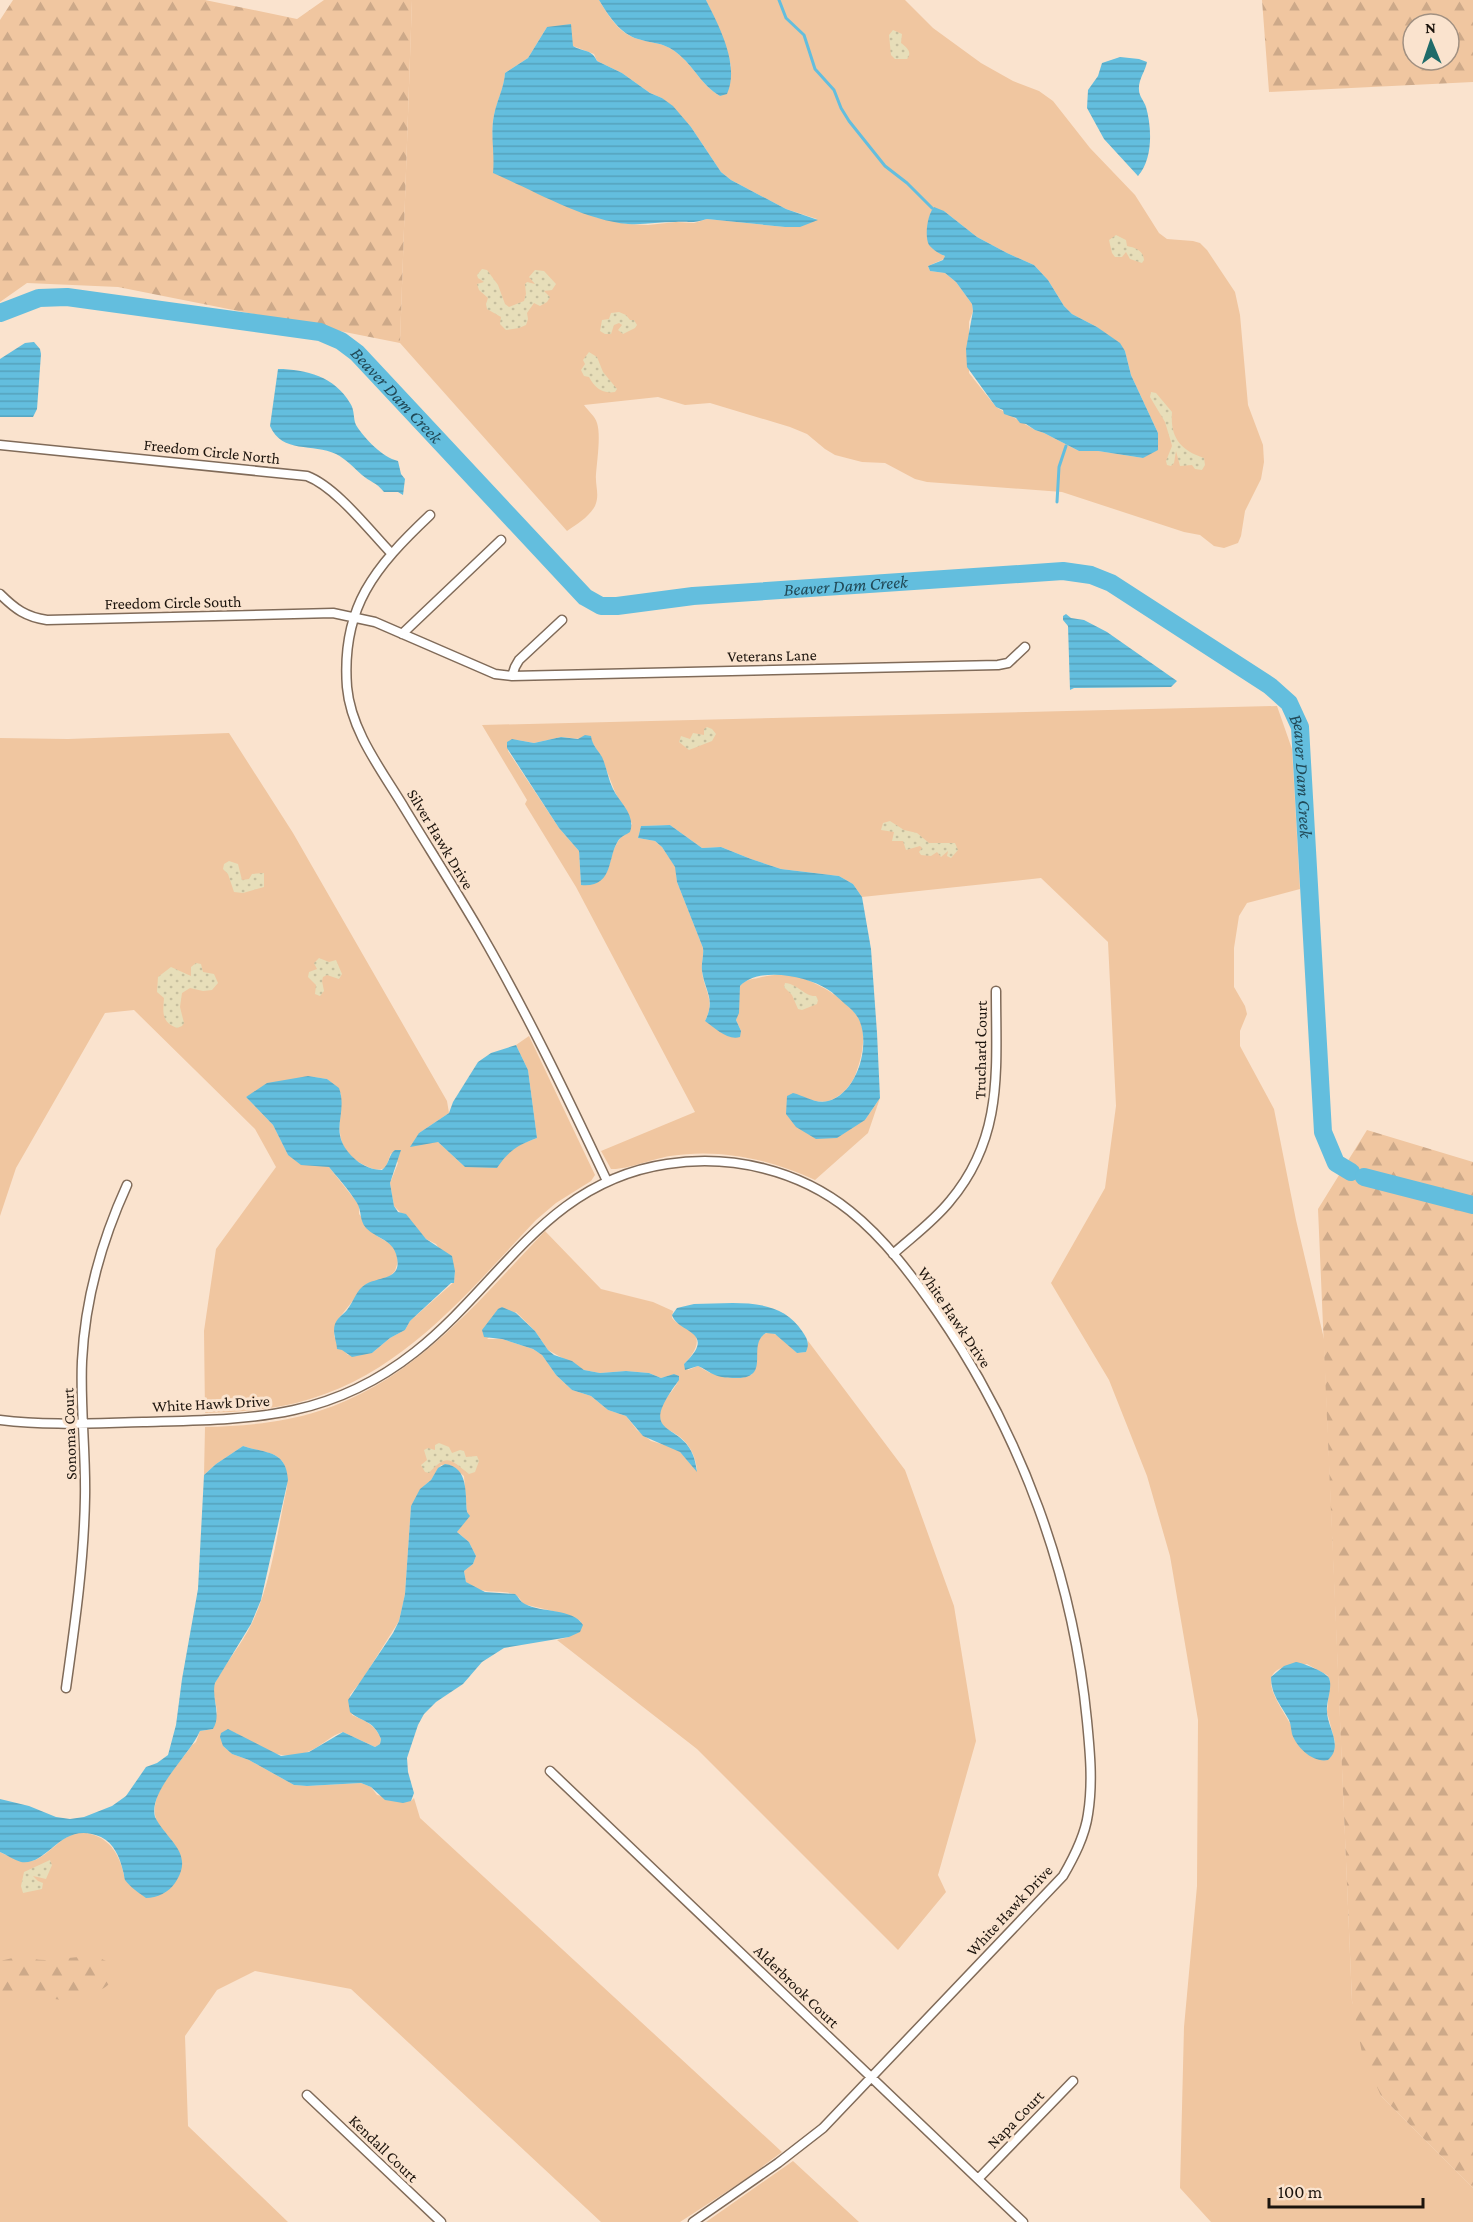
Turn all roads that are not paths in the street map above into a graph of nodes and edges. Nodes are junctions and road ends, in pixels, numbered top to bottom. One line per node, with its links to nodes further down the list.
1 (0, 445): 4 (street, Freedom Circle North)
2 (430, 515): 4 (street, Silver Hawk Drive)
3 (501, 540): 8 (street)
4 (391, 553): 6 (street, Silver Hawk Drive)
5 (0, 594): 6 (street, Freedom Circle South)
6 (354, 616): 8 (street, Veterans Lane); 12 (street, Silver Hawk Drive)
7 (562, 620): 10 (street)
8 (402, 634): 10 (street, Veterans Lane)
9 (1025, 647): 10 (street, Veterans Lane)
10 (512, 676)
11 (996, 991): 14 (street, Truchard Court)
12 (607, 1181): 14 (street, White Hawk Drive); 16 (street, White Hawk Drive)
13 (127, 1185): 16 (street, Sonoma Court)
14 (892, 1254): 19 (street, White Hawk Drive)
15 (0, 1420): 16 (street, White Hawk Drive)
16 (84, 1424): 17 (street, Sonoma Court)
17 (66, 1688)
18 (550, 1771): 19 (street, Alderbrook Court)
19 (872, 2078): 22 (street, Alderbrook Court); 24 (street, White Hawk Drive)
20 (1073, 2080): 22 (street, Napa Court)
21 (307, 2095): 23 (street, Kendall Court)
22 (978, 2179): 25 (street, Alderbrook Court)
23 (441, 2222)
24 (693, 2222)
25 (1023, 2222)

